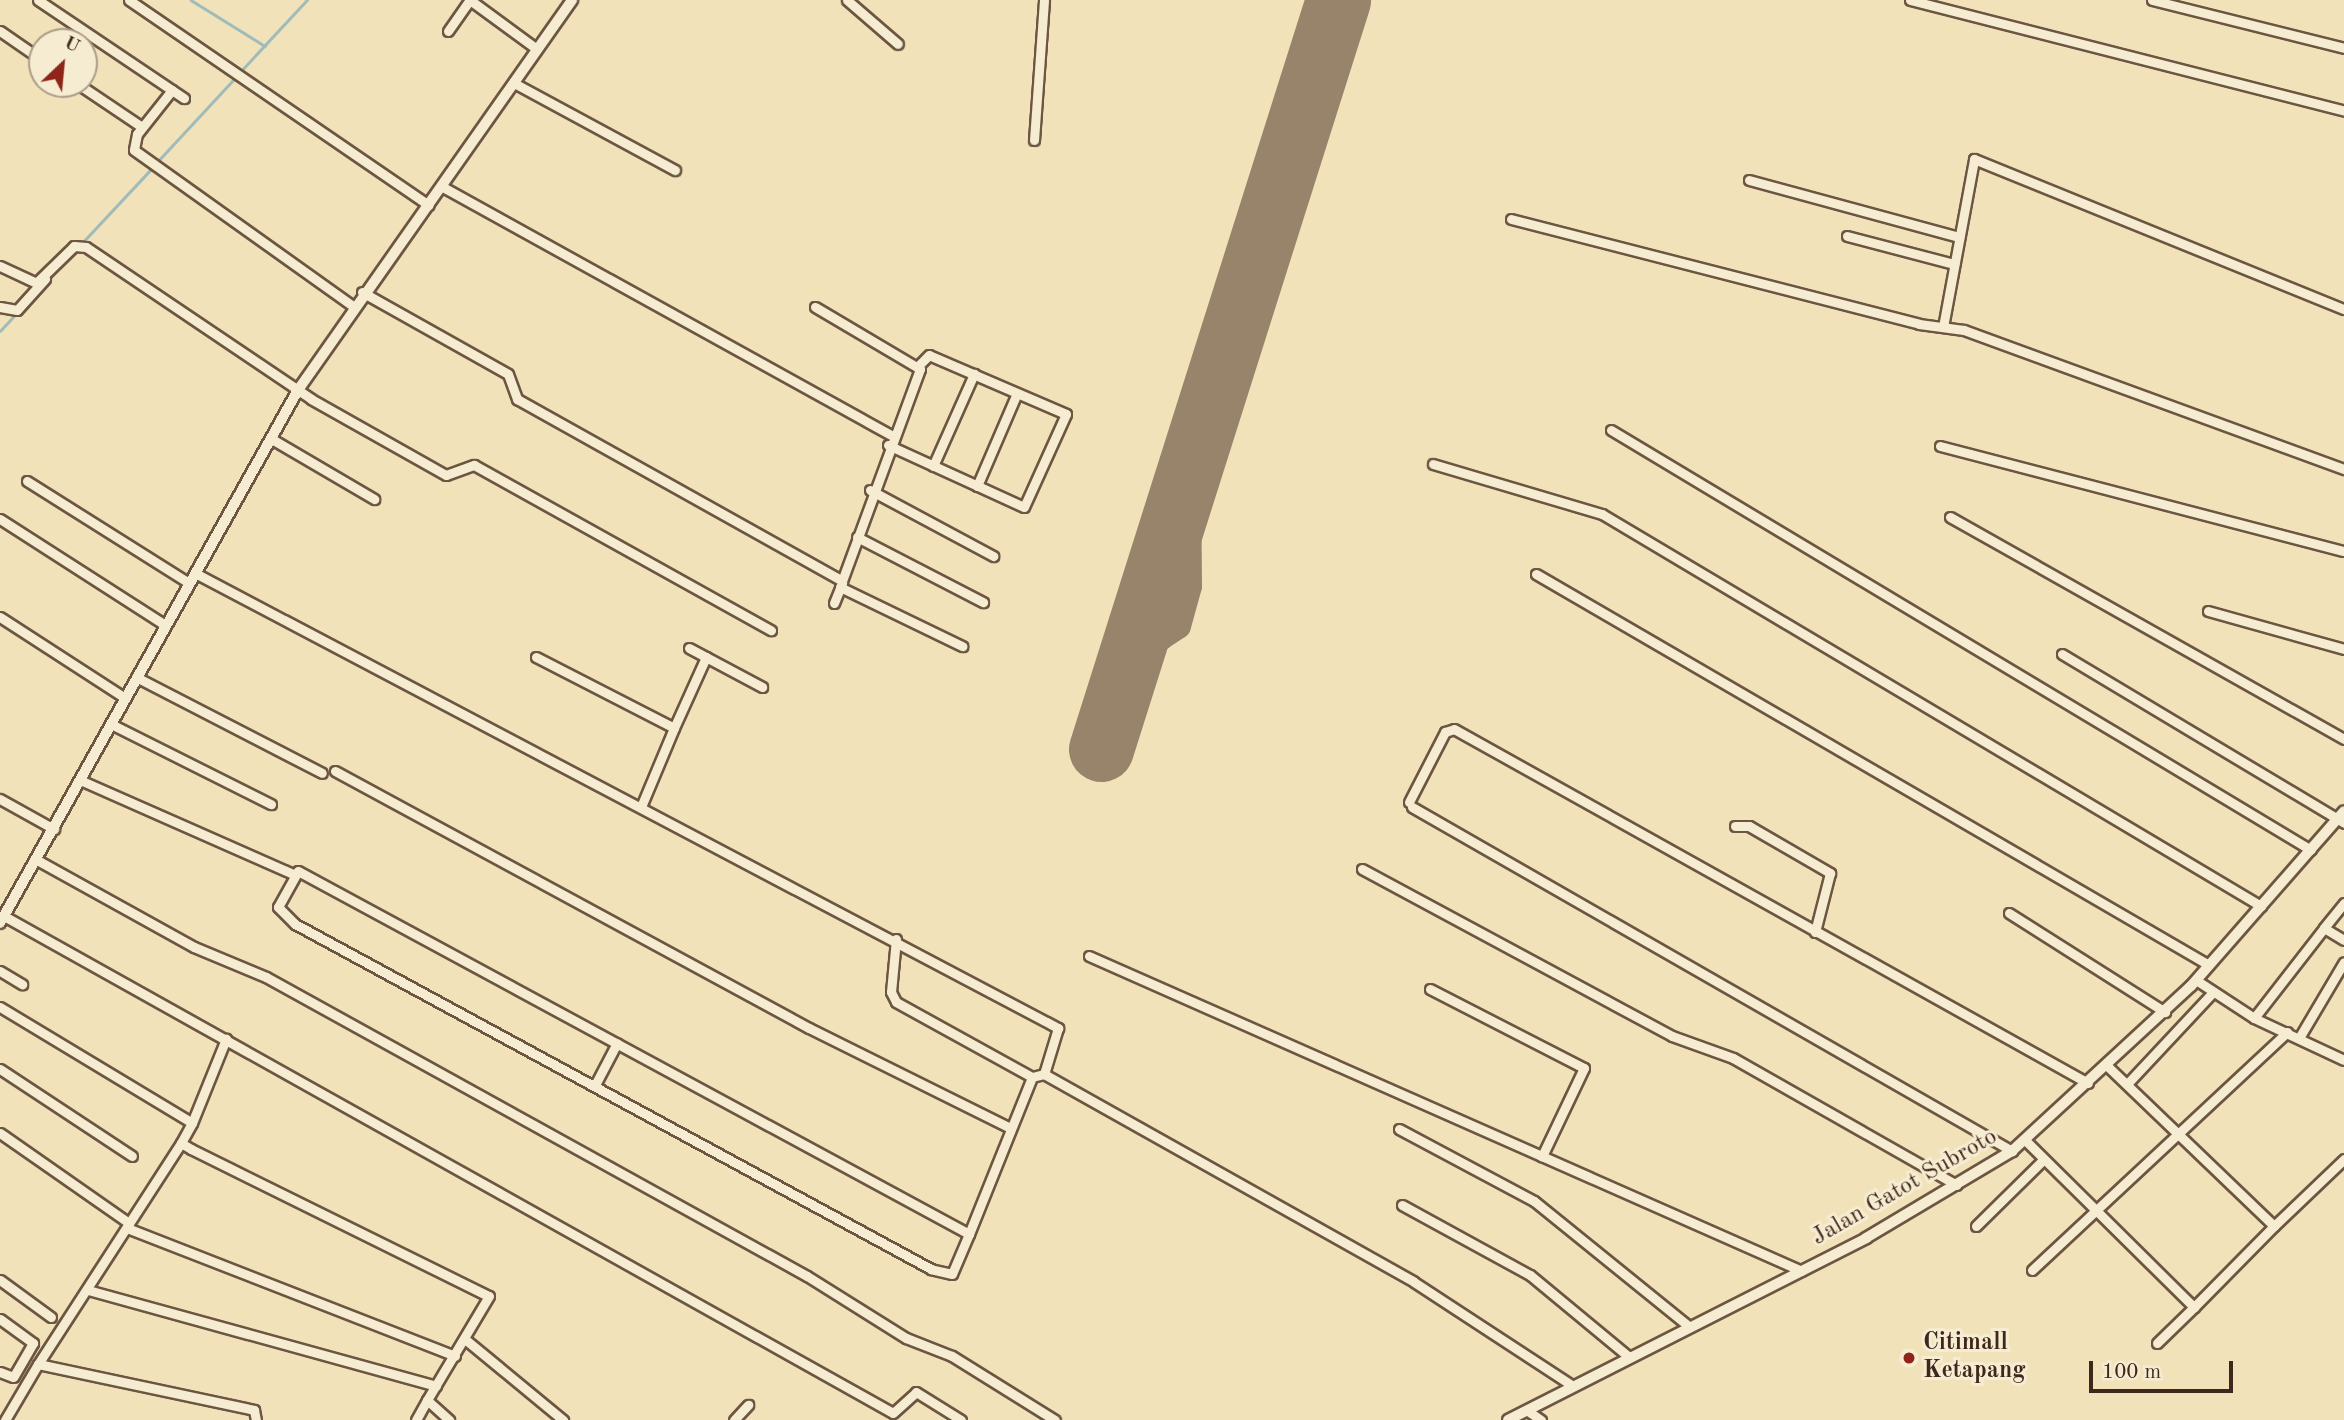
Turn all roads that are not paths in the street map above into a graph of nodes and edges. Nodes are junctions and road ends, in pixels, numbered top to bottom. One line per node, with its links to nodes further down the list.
1 (37, 0): 16 (street)
2 (129, 0): 25 (street)
3 (470, 0): 10 (street); 13 (street)
4 (572, 0): 13 (street)
5 (847, 0): 11 (street)
6 (1044, 0): 21 (street)
7 (1910, 0): 19 (street)
8 (2152, 0): 12 (street)
9 (0, 31): 14 (street)
10 (448, 31)
11 (898, 44)
12 (2344, 48)
13 (537, 49): 15 (street)
14 (28, 50)
15 (514, 83): 22 (street); 24 (street)
16 (172, 90): 18 (street); 20 (street)
17 (98, 97): 20 (street)
18 (184, 98)
19 (2344, 111)
20 (142, 127): 33 (street)
21 (1034, 140)
22 (675, 170)
23 (1749, 180): 28 (street)
24 (441, 186): 25 (street); 43 (street)
25 (428, 205): 32 (street)
26 (1511, 219): 37 (street)
27 (1847, 236): 29 (street)
28 (1959, 237): 29 (street); 36 (street)
29 (1954, 264): 37 (street)
30 (0, 266): 31 (street)
31 (46, 277): 34 (street); 40 (street)
32 (362, 292): 33 (street); 61 (street)
33 (353, 306): 40 (street)
34 (0, 307)
35 (815, 307): 38 (street)
36 (2344, 309)
37 (1943, 327): 49 (street)
38 (919, 365): 39 (street); 43 (street)
39 (974, 374): 41 (street); 48 (street)
40 (298, 390): 44 (street); 67 (street)
41 (1017, 393): 51 (street); 51 (street)
42 (1611, 430): 89 (street)
43 (891, 435): 45 (street)
44 (270, 438): 53 (street); 60 (street)
45 (888, 445): 48 (street); 52 (street)
46 (1940, 446): 57 (street)
47 (1433, 464): 94 (street)
48 (933, 466): 51 (street)
49 (2344, 469)
50 (27, 481): 60 (street)
51 (976, 486)
52 (870, 490): 56 (street); 58 (street)
53 (374, 499)
54 (1950, 517): 79 (street)
55 (0, 519): 66 (street)
56 (857, 537): 61 (street); 62 (street)
57 (2344, 551)
58 (993, 555)
59 (1536, 574): 103 (street)
60 (192, 578): 66 (street); 85 (street)
61 (841, 584): 63 (street); 68 (street)
62 (983, 602)
63 (834, 603)
64 (2208, 611): 70 (street)
65 (0, 617): 76 (street)
66 (165, 625): 74 (street)
67 (771, 630)
68 (962, 646)
69 (689, 648): 73 (street)
70 (2344, 649)
71 (2062, 654): 86 (street)
72 (536, 657): 78 (street)
73 (706, 657): 75 (street); 78 (street)
74 (136, 677): 76 (street); 81 (street)
75 (762, 687)
76 (125, 698): 77 (street)
77 (111, 724): 82 (street); 84 (street)
78 (674, 728): 85 (street)
79 (2344, 739)
80 (335, 771): 125 (street)
81 (322, 773)
82 (80, 780): 88 (street); 92 (street)
83 (0, 799): 88 (street)
84 (271, 804)
85 (641, 807): 99 (street)
86 (2342, 818): 89 (street, Jalan Gatot Subroto)
87 (1735, 826): 98 (street)
88 (54, 829): 90 (street)
89 (2311, 850): 94 (street, Jalan Gatot Subroto)
90 (37, 860): 96 (street); 169 (street)
91 (1362, 869): 136 (street)
92 (293, 874): 115 (street); 123 (street)
93 (2344, 903): 97 (street)
94 (2261, 906): 103 (street, Jalan Gatot Subroto)
95 (2009, 913): 110 (street)
96 (2, 920): 113 (street)
97 (2324, 928): 100 (street); 111 (street)
98 (1815, 932): 121 (street); 131 (street)
99 (895, 938): 119 (street); 120 (street)
100 (2344, 940)
101 (1089, 956): 133 (street)
102 (2344, 961): 114 (street)
103 (2209, 965): 105 (street, Jalan Gatot Subroto)
104 (0, 971): 106 (street)
105 (2196, 980): 108 (street); 110 (street, Jalan Gatot Subroto)
106 (22, 984)
107 (1430, 989): 133 (street)
108 (2213, 992): 111 (street); 122 (street)
109 (0, 1007): 124 (street)
110 (2165, 1012): 117 (street, Jalan Gatot Subroto)
111 (2253, 1018): 112 (street)
112 (2287, 1032): 114 (street); 128 (street)
113 (226, 1038): 124 (street); 168 (street)
114 (2299, 1038): 116 (street)
115 (617, 1043): 123 (street); 142 (street)
116 (2344, 1060)
117 (2107, 1066): 121 (street, Jalan Gatot Subroto); 122 (street)
118 (0, 1069): 132 (street)
119 (1044, 1074): 120 (street); 158 (street)
120 (1032, 1077): 125 (street)
121 (2088, 1083): 129 (street, Jalan Gatot Subroto)
122 (2127, 1084): 128 (street)
123 (595, 1085): 142 (street)
124 (192, 1123): 130 (street)
125 (1008, 1127): 142 (street)
126 (1399, 1129): 150 (street)
127 (0, 1133): 139 (street)
128 (2181, 1138): 138 (street); 141 (street)
129 (2025, 1140): 131 (street, Jalan Gatot Subroto); 135 (street)
130 (181, 1143): 139 (street); 151 (street)
131 (2012, 1151): 136 (street, Jalan Gatot Subroto)
132 (132, 1156)
133 (1542, 1156): 144 (street)
134 (2344, 1159): 141 (street)
135 (2043, 1160): 138 (street); 140 (street)
136 (1957, 1185): 144 (street, Jalan Gatot Subroto)
137 (1402, 1205): 154 (street)
138 (2100, 1213): 143 (street); 147 (street)
139 (128, 1226): 146 (street); 153 (street)
140 (1976, 1226)
141 (2274, 1226): 147 (street)
142 (969, 1234)
143 (2032, 1270)
144 (1802, 1271): 150 (street, Jalan Gatot Subroto)
145 (0, 1280): 148 (street)
146 (88, 1290): 155 (street); 157 (street)
147 (2194, 1307): 152 (street)
148 (51, 1317)
149 (0, 1319): 156 (street)
150 (1686, 1324): 154 (street, Jalan Gatot Subroto)
151 (466, 1340): 153 (street); 166 (street)
152 (2157, 1343)
153 (455, 1356): 157 (street)
154 (1628, 1356): 158 (street, Jalan Gatot Subroto)
155 (38, 1364): 162 (street); 163 (street)
156 (0, 1372)
157 (436, 1386): 159 (street)
158 (1573, 1386): 161 (street, Jalan Gatot Subroto)
159 (427, 1400): 164 (street); 165 (street)
160 (748, 1405): 167 (street)
161 (1528, 1411): 170 (street, Jalan Gatot Subroto); 171 (street)
162 (5, 1420)
163 (256, 1420)
164 (416, 1420)
165 (449, 1420)
166 (563, 1420)
167 (734, 1420)
168 (961, 1420)
169 (1055, 1420)
170 (1508, 1420)
171 (1541, 1420)

